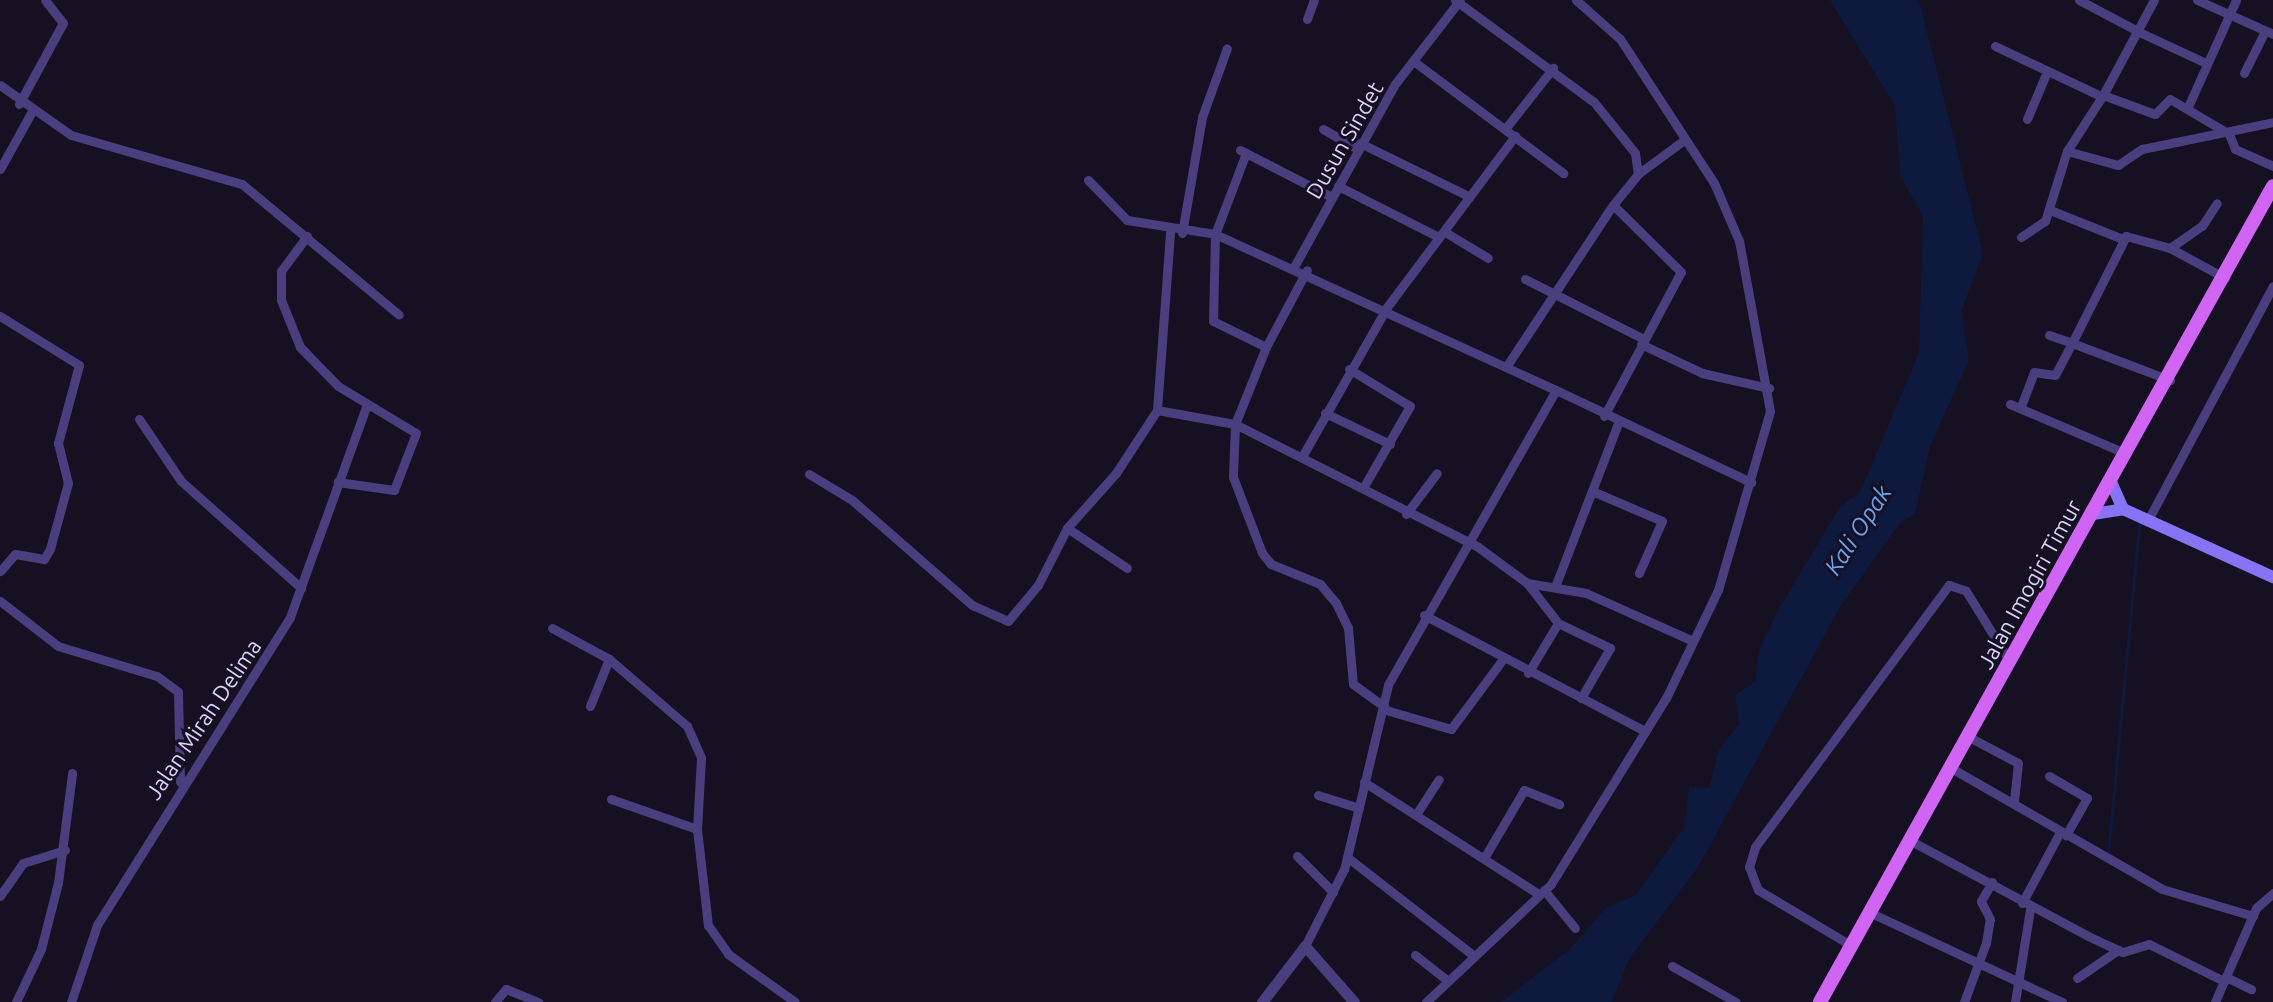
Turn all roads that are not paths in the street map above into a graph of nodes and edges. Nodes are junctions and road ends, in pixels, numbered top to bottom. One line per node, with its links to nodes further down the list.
1 (45, 0): 22 (street)
2 (1314, 0): 10 (street)
3 (1576, 0): 31 (street)
4 (2079, 0): 11 (street)
5 (2154, 0): 11 (street)
6 (2197, 0): 9 (street)
7 (2236, 0): 9 (street)
8 (1458, 1): 15 (street, Dusun Sindet); 17 (street)
9 (2229, 14): 12 (street); 16 (street)
10 (1307, 19)
11 (2136, 30): 16 (street); 21 (street)
12 (2269, 32): 18 (street)
13 (1995, 46): 19 (street)
14 (1227, 48): 47 (street)
15 (1416, 63): 28 (street); 32 (street, Dusun Sindet)
16 (2206, 63): 23 (street)
17 (1553, 68): 28 (street); 37 (street)
18 (2244, 73)
19 (2046, 74): 21 (street); 25 (street)
20 (0, 85): 22 (street)
21 (2103, 96): 23 (street); 33 (street)
22 (19, 104): 24 (street)
23 (2187, 109): 29 (street)
24 (31, 113): 35 (street); 50 (street)
25 (2027, 119)
26 (2273, 122): 29 (street)
27 (1323, 129): 32 (street)
28 (1505, 129): 30 (street)
29 (2229, 134): 33 (street); 34 (street)
30 (1515, 136): 36 (street); 41 (street)
31 (1684, 140): 37 (street); 71 (street)
32 (1359, 146): 39 (street, Dusun Sindet); 41 (street)
33 (2067, 151): 45 (street)
34 (2273, 166)
35 (0, 169)
36 (1563, 173)
37 (1638, 174): 44 (street)
38 (1088, 180): 46 (street)
39 (1338, 186): 42 (street, Dusun Sindet); 48 (street)
40 (2273, 186): 57 (main road, Jalan Imogiri Timur)
41 (1468, 196): 48 (street)
42 (1332, 197): 49 (street); 55 (street, Dusun Sindet)
43 (2217, 203): 53 (street)
44 (1613, 205): 60 (street); 65 (street)
45 (2050, 210): 51 (street); 52 (street)
46 (1170, 232): 47 (street); 76 (street)
47 (1182, 233): 49 (street)
48 (1440, 233): 54 (street); 61 (street)
49 (1215, 234): 55 (street); 67 (street)
50 (307, 236): 62 (street); 73 (street)
51 (2021, 237)
52 (2123, 239): 53 (street); 66 (street)
53 (2170, 248): 57 (street)
54 (1488, 258)
55 (1295, 265): 56 (street)
56 (1307, 270): 61 (street); 67 (street)
57 (2225, 278): 70 (main road, Jalan Imogiri Timur)
58 (1525, 279): 60 (street)
59 (2273, 286): 95 (street)
60 (1552, 295): 65 (street); 68 (street)
61 (1387, 307): 68 (street); 69 (street)
62 (399, 315)
63 (0, 316): 99 (street)
64 (2049, 335): 66 (street)
65 (1643, 341): 71 (street); 78 (street)
66 (2072, 343): 70 (street); 75 (street)
67 (1266, 347): 81 (street)
68 (1508, 364): 72 (street)
69 (1349, 369): 77 (street); 82 (street)
70 (2170, 380): 83 (main road, Jalan Imogiri Timur)
71 (1769, 388): 88 (street)
72 (1556, 390): 78 (street); 97 (street)
73 (367, 404): 87 (street, Jalan Mirah Delima); 87 (street)
74 (2010, 404): 75 (street)
75 (2021, 406): 83 (street)
76 (1157, 410): 81 (street); 96 (street)
77 (1325, 413): 82 (street); 84 (street)
78 (1604, 416): 80 (street)
79 (139, 419): 104 (street)
80 (1618, 423): 88 (street); 91 (street)
81 (1235, 424): 84 (street); 116 (street)
82 (1390, 444): 90 (street)
83 (2127, 454): 89 (main road, Jalan Imogiri Timur)
84 (1303, 455): 90 (street)
85 (1437, 473): 93 (street)
86 (809, 474): 96 (street)
87 (338, 482): 104 (street, Jalan Mirah Delima)
88 (1751, 482): 109 (street)
89 (2111, 482): 92 (main road); 94 (main road, Jalan Imogiri Timur)
90 (1363, 488): 93 (street)
91 (1592, 491): 100 (street); 103 (street)
92 (2123, 509): 94 (main road); 95 (main road)
93 (1406, 514): 97 (street)
94 (2093, 514): 112 (main road, Jalan Imogiri Timur)
95 (2148, 520): 101 (main road)
96 (1067, 528): 98 (street)
97 (1464, 542): 102 (street); 106 (street)
98 (1127, 568)
99 (0, 571)
100 (1639, 573)
101 (2273, 577)
102 (1527, 583): 103 (street); 107 (street)
103 (1556, 584): 109 (street)
104 (301, 588): 123 (street, Jalan Mirah Delima)
105 (0, 601): 123 (street)
106 (1424, 615): 111 (street); 116 (street)
107 (1558, 623): 113 (street); 114 (street)
108 (552, 628): 110 (street)
109 (1693, 641): 117 (street)
110 (609, 659): 115 (street); 131 (street)
111 (1503, 659): 113 (street); 116 (street)
112 (2010, 662): 118 (main road, Jalan Imogiri Timur); 148 (street)
113 (1528, 673): 114 (street)
114 (1581, 698): 117 (street)
115 (590, 706)
116 (1386, 709): 124 (street)
117 (1645, 731): 140 (street)
118 (1969, 737): 119 (main road, Jalan Imogiri Timur); 127 (street)
119 (1951, 768): 127 (street); 133 (main road, Jalan Imogiri Timur)
120 (72, 773): 134 (street)
121 (2049, 776): 132 (street)
122 (1439, 779): 130 (street)
123 (180, 782): 162 (street, Jalan Mirah Delima)
124 (1364, 782): 129 (street); 130 (street)
125 (1318, 795): 129 (street)
126 (611, 799): 131 (street)
127 (2014, 801): 132 (street)
128 (1559, 804): 137 (street)
129 (1359, 808): 136 (street)
130 (1417, 813): 137 (street)
131 (697, 829): 165 (street)
132 (2063, 834): 143 (street); 145 (street)
133 (1911, 841): 138 (street); 144 (main road, Jalan Imogiri Timur)
134 (65, 850): 142 (street); 161 (street)
135 (1297, 856): 139 (street)
136 (1347, 857): 139 (street); 151 (street)
137 (1484, 858): 140 (street)
138 (1992, 882): 143 (street); 152 (street)
139 (1333, 892): 147 (street)
140 (1540, 892): 146 (street); 151 (street)
141 (2273, 893): 145 (street)
142 (0, 896)
143 (2026, 906): 149 (street); 157 (street)
144 (1871, 913): 148 (main road, Jalan Imogiri Timur); 152 (street)
145 (2253, 916): 155 (street)
146 (1575, 928)
147 (1305, 946): 166 (street); 167 (street)
148 (1852, 946): 160 (main road, Jalan Imogiri Timur)
149 (2118, 950): 154 (street); 155 (street)
150 (1415, 955): 156 (street)
151 (1474, 956): 156 (street)
152 (1979, 964): 157 (street); 170 (street)
153 (1672, 966): 159 (street)
154 (2077, 978)
155 (2225, 979): 158 (street); 173 (street)
156 (1448, 981): 168 (street)
157 (2017, 983): 171 (street); 172 (street)
158 (2251, 989)
159 (1723, 999): 169 (street)
160 (1825, 1000)
161 (16, 1002)
162 (71, 1002)
163 (495, 1002): 164 (street)
164 (539, 1002)
165 (795, 1002)
166 (1262, 1002)
167 (1354, 1002)
168 (1426, 1002)
169 (1736, 1002)
170 (1964, 1002)
171 (2015, 1002)
172 (2062, 1002)
173 (2215, 1002)

